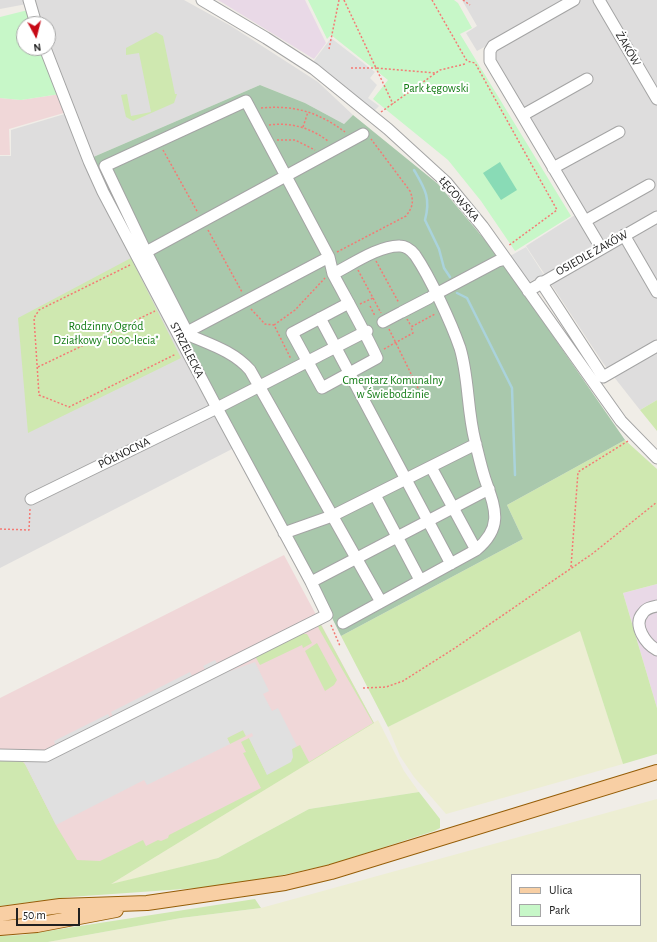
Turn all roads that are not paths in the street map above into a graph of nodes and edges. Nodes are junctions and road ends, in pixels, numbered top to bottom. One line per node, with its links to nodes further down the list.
1 (29, 0): 5 (street)
2 (202, 0): 20 (street, ŁĘGOWSKA)
3 (574, 0): 9 (street)
4 (599, 0): 8 (street, ŻAKÓW)
5 (34, 16)
6 (48, 56): 19 (street, STRZELECKA)
7 (587, 79): 9 (street)
8 (657, 98)
9 (523, 115): 12 (street)
10 (619, 132): 12 (street)
11 (358, 137): 13 (street)
12 (553, 168): 16 (street)
13 (286, 178): 19 (street); 19 (street); 21 (street)
14 (649, 185): 16 (street)
15 (657, 217): 17 (street, OSIEDLE ŻAKÓW)
16 (585, 221): 18 (street)
17 (624, 235): 18 (street, OSIEDLE ŻAKÓW); 25 (street)
18 (601, 248): 23 (street, OSIEDLE ŻAKÓW)
19 (142, 256): 30 (street); 36 (street, STRZELECKA)
20 (503, 256): 24 (street, ŁĘGOWSKA); 26 (street, PÓŁNOCNA)
21 (329, 257): 22 (street); 30 (street)
22 (333, 273): 26 (street); 27 (street)
23 (541, 282): 24 (street, OSIEDLE ŻAKÓW); 31 (street)
24 (528, 291): 38 (street, ŁĘGOWSKA)
25 (657, 292)
26 (432, 296): 29 (street, PÓŁNOCNA); 37 (street)
27 (353, 304): 28 (street); 29 (street)
28 (320, 318): 32 (street); 33 (street)
29 (366, 331): 32 (street, PÓŁNOCNA); 34 (street)
30 (187, 332): 35 (street)
31 (657, 346)
32 (335, 347): 33 (street, PÓŁNOCNA); 34 (street)
33 (307, 362): 34 (street); 35 (street, PÓŁNOCNA)
34 (349, 374): 40 (street)
35 (258, 386): 36 (street, PÓŁNOCNA); 45 (street)
36 (217, 408): 43 (street, PÓŁNOCNA); 47 (street, STRZELECKA)
37 (476, 444): 39 (street); 41 (street)
38 (657, 458)
39 (432, 467): 40 (street); 44 (street)
40 (405, 480): 42 (street); 46 (street)
41 (489, 489): 44 (street); 49 (street)
42 (375, 495): 45 (street); 48 (street)
43 (31, 498)
44 (453, 507): 46 (street); 49 (street)
45 (332, 516): 47 (street); 50 (street)
46 (428, 521): 48 (street); 51 (street)
47 (284, 533): 53 (street, STRZELECKA)
48 (397, 537): 50 (street); 52 (street)
49 (476, 550): 51 (street)
50 (357, 558): 53 (street); 54 (street)
51 (451, 564): 52 (street)
52 (420, 580): 54 (street)
53 (311, 582): 58 (street, STRZELECKA)
54 (381, 602): 56 (street)
55 (657, 606): 57 (street)
56 (343, 623)
57 (657, 650)
58 (0, 755)
59 (657, 772): 60 (main road)
60 (147, 903): 61 (main road); 62 (main road)
61 (0, 914)
62 (0, 928)

